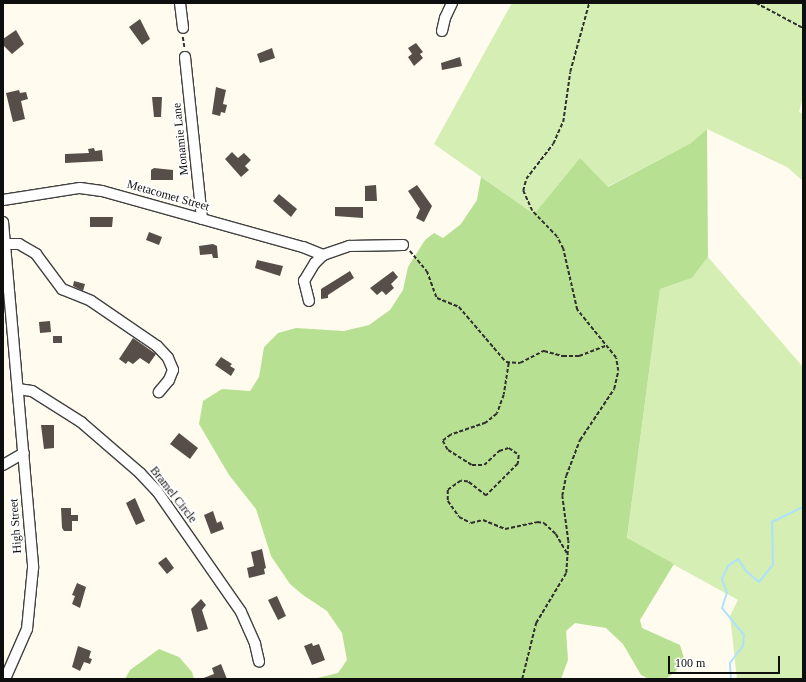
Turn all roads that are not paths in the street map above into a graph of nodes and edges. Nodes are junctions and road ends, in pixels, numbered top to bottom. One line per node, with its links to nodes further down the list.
1 (180, 3): 3 (street)
2 (452, 3): 4 (street)
3 (183, 28)
4 (442, 32)
5 (185, 57): 7 (street, Monamie Lane)
6 (3, 200): 7 (street, Metacomet Street)
7 (202, 219): 11 (street, Metacomet Street)
8 (3, 222): 9 (street, High Street)
9 (6, 244): 13 (street, High Street); 15 (street)
10 (403, 245): 11 (street)
11 (323, 255): 12 (street)
12 (309, 301)
13 (7, 322): 14 (street, High Street)
14 (18, 389): 16 (street, High Street); 18 (street, Bramel Circle)
15 (158, 392)
16 (24, 453): 17 (street); 19 (street, High Street)
17 (3, 465)
18 (259, 662)
19 (5, 679)

